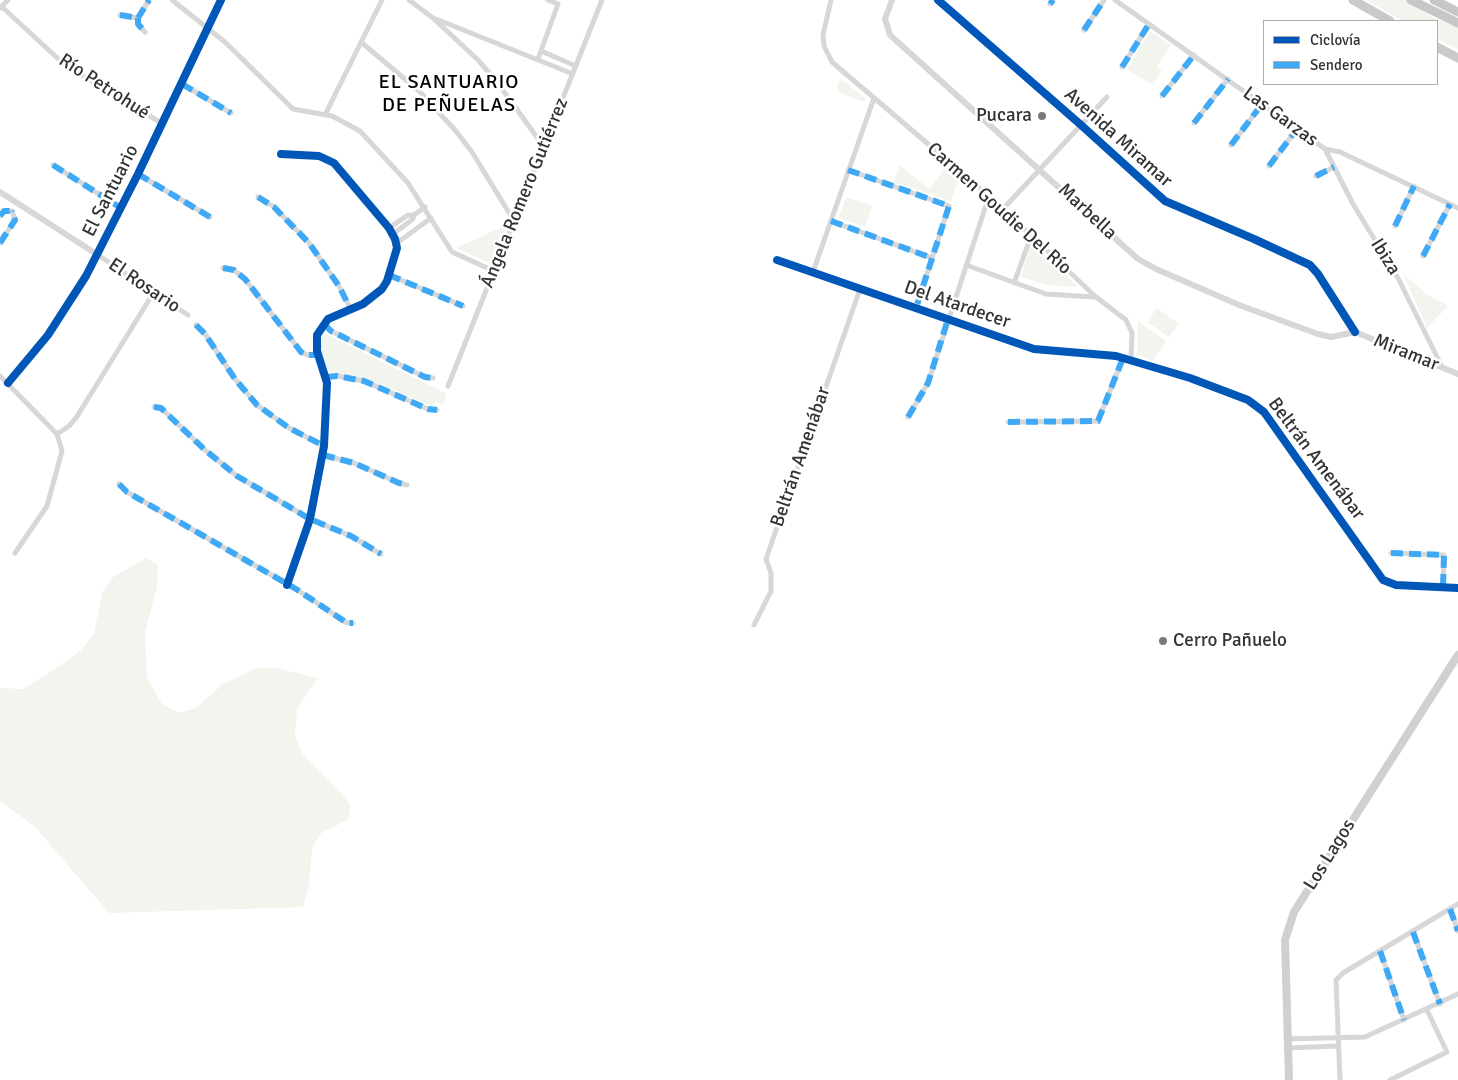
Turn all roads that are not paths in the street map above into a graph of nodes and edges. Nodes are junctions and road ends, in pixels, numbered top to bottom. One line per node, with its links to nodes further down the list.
1 (8, 0): 17 (street)
2 (149, 0): 20 (street)
3 (172, 0): 25 (street)
4 (221, 0): 25 (street, El Santuario)
5 (382, 0): 28 (street)
6 (409, 0): 21 (street)
7 (548, 0): 30 (street)
8 (602, 0): 34 (street, Ángela Romero Gutiérrez)
9 (831, 0): 41 (street, Carmen Goudie Del Río)
10 (892, 0): 56 (street, Marbella)
11 (938, 0): 47 (street, Avenida Miramar)
12 (1104, 0): 26 (street)
13 (1115, 0): 24 (street, Las Garzas)
14 (1353, 0): 22 (main road)
15 (1411, 0): 23 (highway)
16 (1434, 0): 18 (highway)
17 (1, 8): 46 (street, Río Petrohué)
18 (1458, 12)
19 (120, 15): 20 (street)
20 (138, 18): 27 (street)
21 (433, 18): 33 (street); 50 (street)
22 (1388, 20)
23 (1458, 23)
24 (1149, 24): 31 (street, Las Garzas); 35 (street)
25 (208, 27): 38 (street, El Santuario); 44 (street)
26 (1084, 30)
27 (145, 32)
28 (361, 42): 44 (street); 75 (street)
29 (1438, 48): 32 (main road)
30 (541, 51): 33 (street); 34 (street)
31 (1194, 55): 37 (street, Las Garzas); 39 (street)
32 (1458, 58)
33 (538, 59): 36 (street)
34 (576, 66): 36 (street, Ángela Romero Gutiérrez)
35 (1122, 67)
36 (572, 74): 50 (street, Ángela Romero Gutiérrez)
37 (1228, 79): 42 (street, Las Garzas); 45 (street)
38 (182, 84): 43 (street); 46 (street, El Santuario)
39 (1162, 96)
40 (1108, 97): 47 (street)
41 (874, 98): 57 (street); 62 (street, Carmen Goudie Del Río)
42 (1262, 104): 48 (street, Las Garzas); 49 (street)
43 (231, 113)
44 (325, 115): 66 (street)
45 (1194, 123)
46 (163, 124): 58 (street, El Santuario)
47 (1081, 125): 56 (street); 103 (street, Avenida Miramar)
48 (1297, 129): 51 (street, Las Garzas); 54 (street)
49 (1231, 145)
50 (544, 147): 75 (street, Ángela Romero Gutiérrez)
51 (1325, 149): 55 (street, Ibiza); 60 (street, Las Garzas)
52 (281, 154): 78 (street)
53 (53, 165): 67 (street)
54 (1269, 166)
55 (1334, 167): 59 (street); 107 (street, Ibiza)
56 (1040, 169): 69 (street); 103 (street, Marbella)
57 (848, 170): 76 (street); 85 (street)
58 (138, 174): 67 (street, El Santuario); 73 (street)
59 (1316, 176)
60 (1414, 186): 65 (street, Las Garzas); 77 (street)
61 (0, 192): 64 (street, El Rosario)
62 (989, 196): 69 (street, Carmen Goudie Del Río); 87 (street)
63 (258, 198): 97 (street)
64 (17, 203): 70 (street); 83 (street, El Rosario)
65 (1450, 204): 68 (street, Las Garzas); 84 (street)
66 (425, 207): 71 (street); 74 (street)
67 (121, 208): 83 (street, El Santuario)
68 (1458, 208)
69 (1003, 209): 80 (street, Carmen Goudie Del Río)
70 (12, 211): 72 (street); 81 (street)
71 (414, 215): 78 (street); 79 (street)
72 (0, 216)
73 (210, 217)
74 (431, 218): 82 (street); 89 (street)
75 (514, 220): 89 (street, Ángela Romero Gutiérrez)
76 (831, 221): 85 (street); 90 (street)
77 (1395, 226)
78 (389, 228): 79 (street)
79 (393, 234): 82 (street)
80 (1031, 236): 92 (street); 95 (street, Carmen Goudie Del Río)
81 (0, 243)
82 (396, 243): 91 (street)
83 (98, 254): 94 (street, El Rosario); 112 (street, El Santuario)
84 (1423, 256)
85 (932, 258): 98 (street)
86 (777, 260): 90 (street, Del Atardecer)
87 (966, 265): 92 (street); 100 (street)
88 (223, 268): 104 (street)
89 (494, 271): 113 (street, Ángela Romero Gutiérrez)
90 (813, 272): 93 (street, Del Atardecer)
91 (389, 275): 96 (street); 97 (street)
92 (1014, 283): 95 (street)
93 (860, 289): 98 (street, Del Atardecer); 131 (street, Beltrán Amenábar)
94 (154, 292): 99 (street, El Rosario); 118 (street)
95 (1096, 297): 106 (street, Carmen Goudie Del Río)
96 (463, 306)
97 (350, 308): 101 (street)
98 (916, 308): 100 (street, Del Atardecer)
99 (188, 314)
100 (948, 318): 105 (street, Del Atardecer); 116 (street)
101 (324, 324): 104 (street); 111 (street)
102 (196, 326): 119 (street)
103 (1355, 332): 107 (street, Miramar)
104 (318, 355): 110 (street)
105 (1123, 358): 106 (street, Del Atardecer); 117 (street)
106 (1131, 360): 128 (street, Beltrán Amenábar)
107 (1442, 367): 108 (street, Miramar)
108 (1458, 374)
109 (0, 376): 112 (street)
110 (326, 377): 115 (street); 119 (street)
111 (433, 378)
112 (8, 383): 118 (street)
113 (448, 386)
114 (154, 407): 123 (street)
115 (437, 410)
116 (908, 418)
117 (1008, 422)
118 (57, 434): 124 (street)
119 (324, 446): 120 (street)
120 (323, 455): 122 (street); 123 (street)
121 (119, 484): 127 (street)
122 (407, 485)
123 (310, 519): 126 (street); 127 (street)
124 (15, 553)
125 (1390, 553): 128 (street)
126 (380, 554)
127 (287, 585): 130 (street)
128 (1443, 587): 129 (street, Beltrán Amenábar)
129 (1458, 588)
130 (353, 623)
131 (754, 625)
132 (1458, 655): 143 (main road, Los Lagos)
133 (1458, 904): 134 (street)
134 (1450, 909): 135 (street); 136 (street)
135 (1413, 932): 137 (street); 139 (street)
136 (1458, 932)
137 (1380, 951): 141 (street); 142 (street)
138 (1458, 994): 139 (street)
139 (1440, 1004): 140 (street)
140 (1427, 1010): 141 (street); 148 (street)
141 (1404, 1020): 142 (street)
142 (1338, 1036): 143 (street); 144 (street)
143 (1286, 1039): 145 (main road, Los Lagos)
144 (1338, 1046): 145 (street); 147 (street)
145 (1286, 1048): 146 (main road, Los Lagos)
146 (1288, 1080)
147 (1340, 1080)
148 (1390, 1080)

